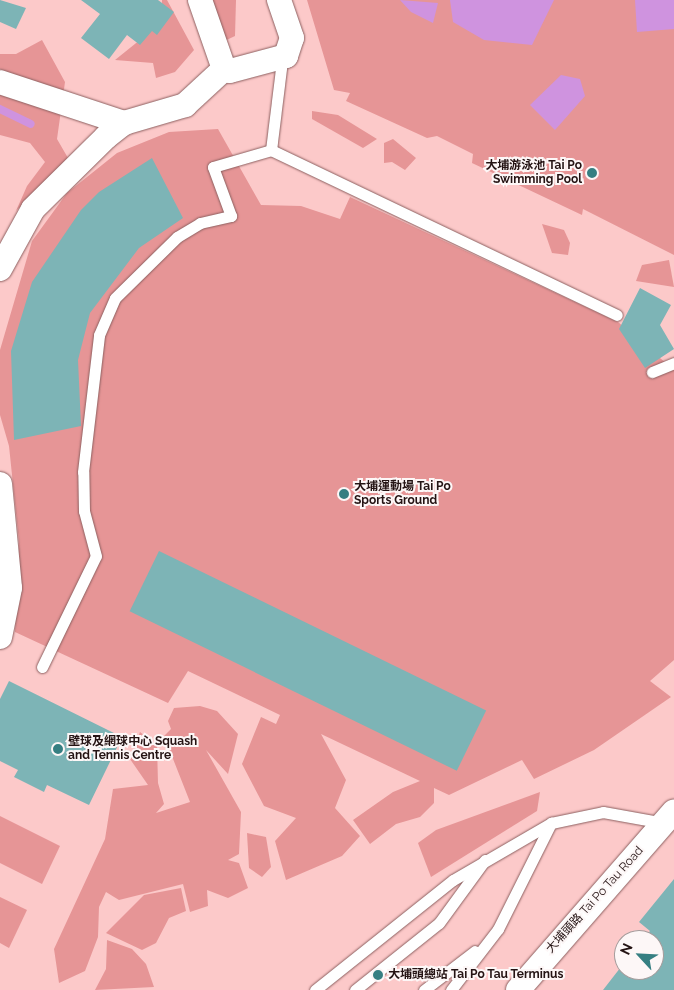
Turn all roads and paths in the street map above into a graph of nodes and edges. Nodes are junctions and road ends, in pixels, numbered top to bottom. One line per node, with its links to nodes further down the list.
1 (200, 0): 4 (street)
2 (279, 0): 3 (street)
3 (282, 60): 4 (street); 7 (lane)
4 (224, 69): 6 (street)
5 (0, 82): 6 (street)
6 (124, 122): 8 (street)
7 (271, 150): 9 (lane); 15 (lane)
8 (0, 269)
9 (617, 316)
10 (674, 363): 11 (lane)
11 (652, 372)
12 (0, 484): 13 (street)
13 (4, 555): 14 (street)
14 (0, 637)
15 (42, 667)
16 (669, 817): 17 (lane); 24 (street, 大埔頭路 Tai Po Tau Road)
17 (551, 823): 18 (lane); 19 (lane)
18 (485, 859): 20 (lane); 21 (lane)
19 (498, 929): 22 (lane); 23 (lane)
20 (315, 990)
21 (355, 990)
22 (424, 990)
23 (452, 990)
24 (518, 990)

